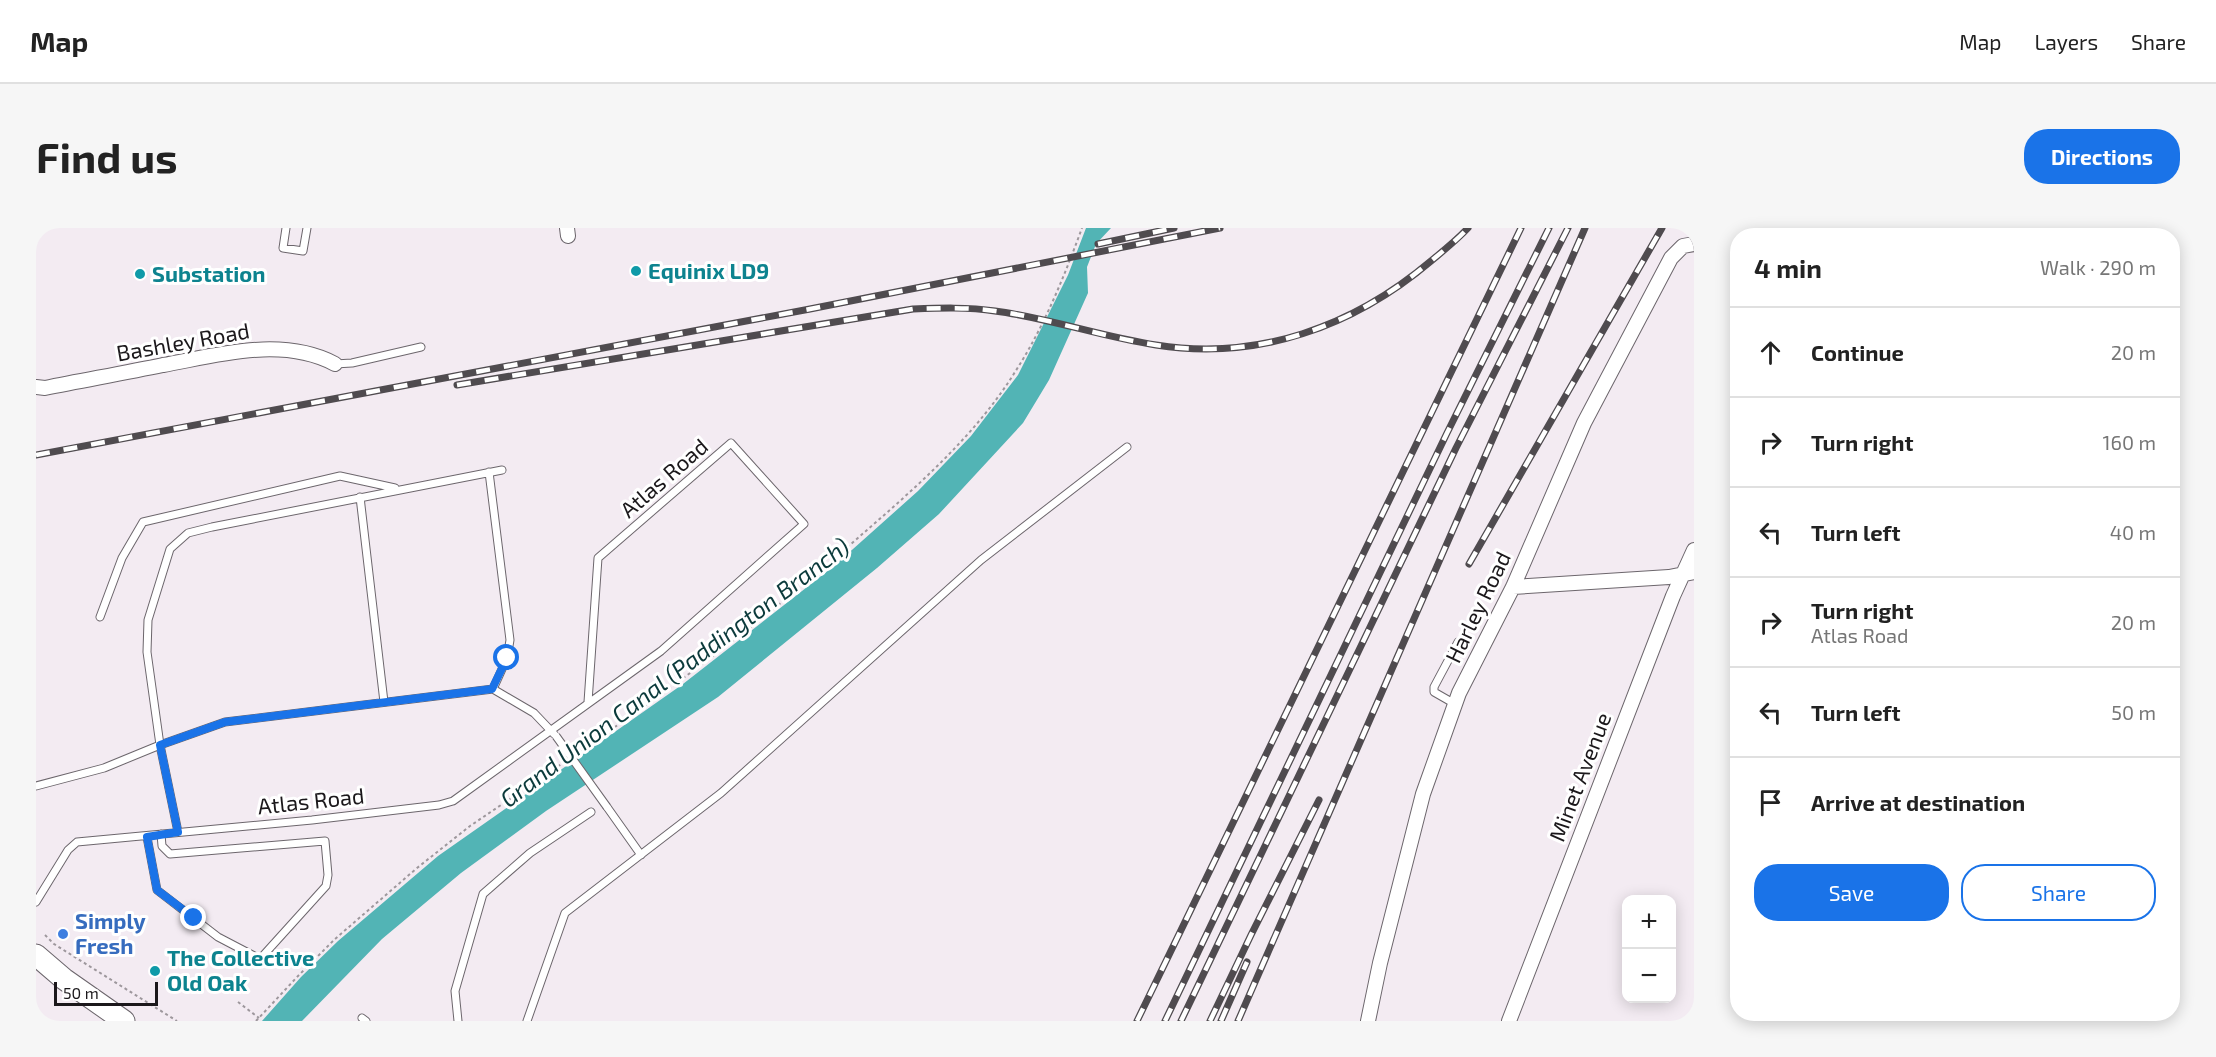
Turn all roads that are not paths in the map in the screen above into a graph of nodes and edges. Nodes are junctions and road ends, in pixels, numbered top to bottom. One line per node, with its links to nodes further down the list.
1 (286, 228): 2 (lane)
2 (307, 228)
3 (1694, 243): 14 (street, Harley Road)
4 (422, 347): 5 (lane)
5 (335, 364): 6 (street, Bashley Road)
6 (36, 387)
7 (1127, 447): 28 (lane)
8 (502, 470): 9 (lane)
9 (489, 472): 10 (lane); 17 (lane)
10 (401, 489): 11 (lane); 15 (lane)
11 (360, 497): 18 (lane); 22 (lane)
12 (1694, 550): 13 (street, Minet Avenue)
13 (1688, 574): 14 (street); 35 (street, Minet Avenue)
14 (1513, 587): 20 (street, Harley Road)
15 (100, 617)
16 (1458, 642): 20 (lane)
17 (492, 689): 18 (lane); 21 (lane)
18 (384, 702): 22 (lane)
19 (588, 702): 19 (lane, Atlas Road); 21 (lane, Atlas Road)
20 (1455, 704): 34 (street, Harley Road)
21 (554, 733): 25 (lane, Atlas Road); 28 (lane, bridge)
22 (160, 745): 23 (lane); 25 (lane)
23 (36, 786)
24 (591, 812): 32 (lane)
25 (178, 832): 26 (lane, Atlas Road)
26 (161, 834): 27 (lane, Atlas Road); 27 (lane)
27 (147, 837): 29 (lane, Atlas Road)
28 (641, 855): 33 (lane)
29 (36, 902)
30 (36, 955): 31 (main road)
31 (123, 1021)
32 (458, 1021)
33 (526, 1021)
34 (1368, 1021)
35 (1509, 1021)

